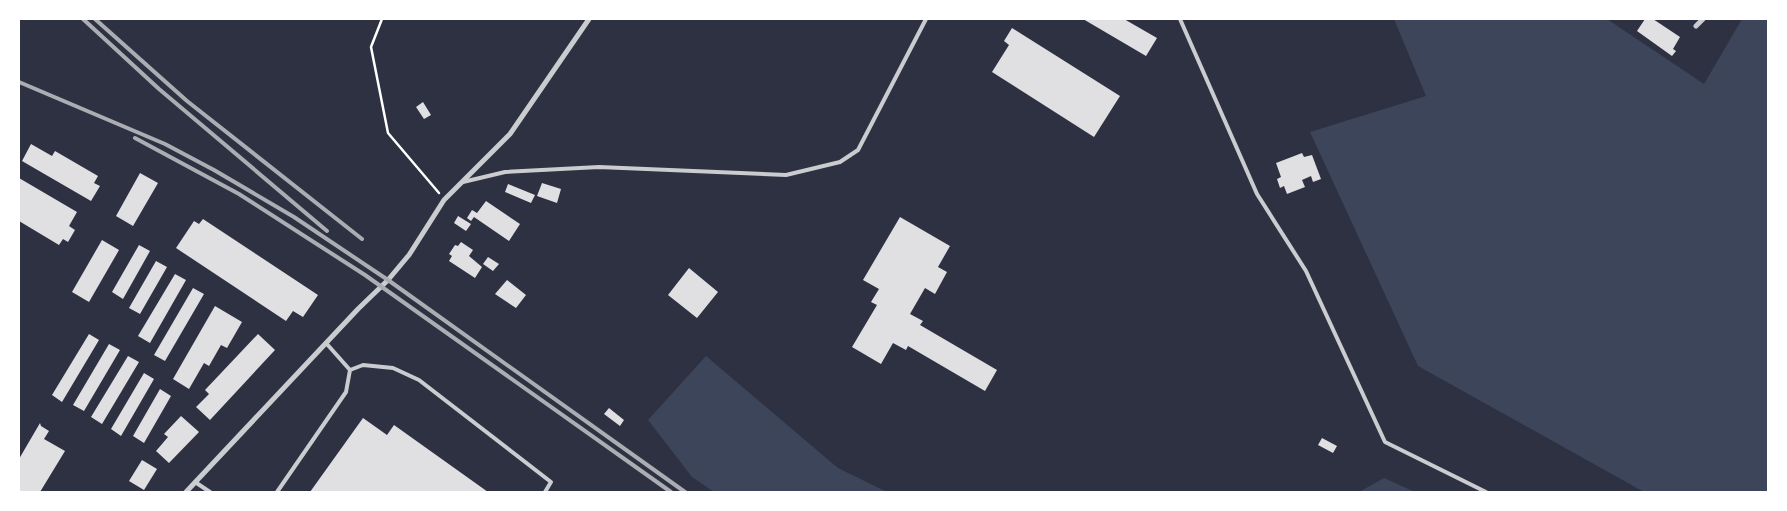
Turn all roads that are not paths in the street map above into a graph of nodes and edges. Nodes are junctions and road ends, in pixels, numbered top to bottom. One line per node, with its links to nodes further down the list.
1 (589, 19): 6 (street)
2 (926, 19): 6 (lane)
3 (1180, 19): 14 (lane)
4 (1703, 19): 5 (street)
5 (1696, 26)
6 (461, 182): 7 (street)
7 (326, 343): 8 (lane); 9 (street)
8 (350, 370): 12 (lane); 13 (lane)
9 (195, 482): 10 (street); 11 (lane)
10 (186, 492)
11 (210, 492)
12 (277, 492)
13 (545, 492)
14 (1486, 492)

